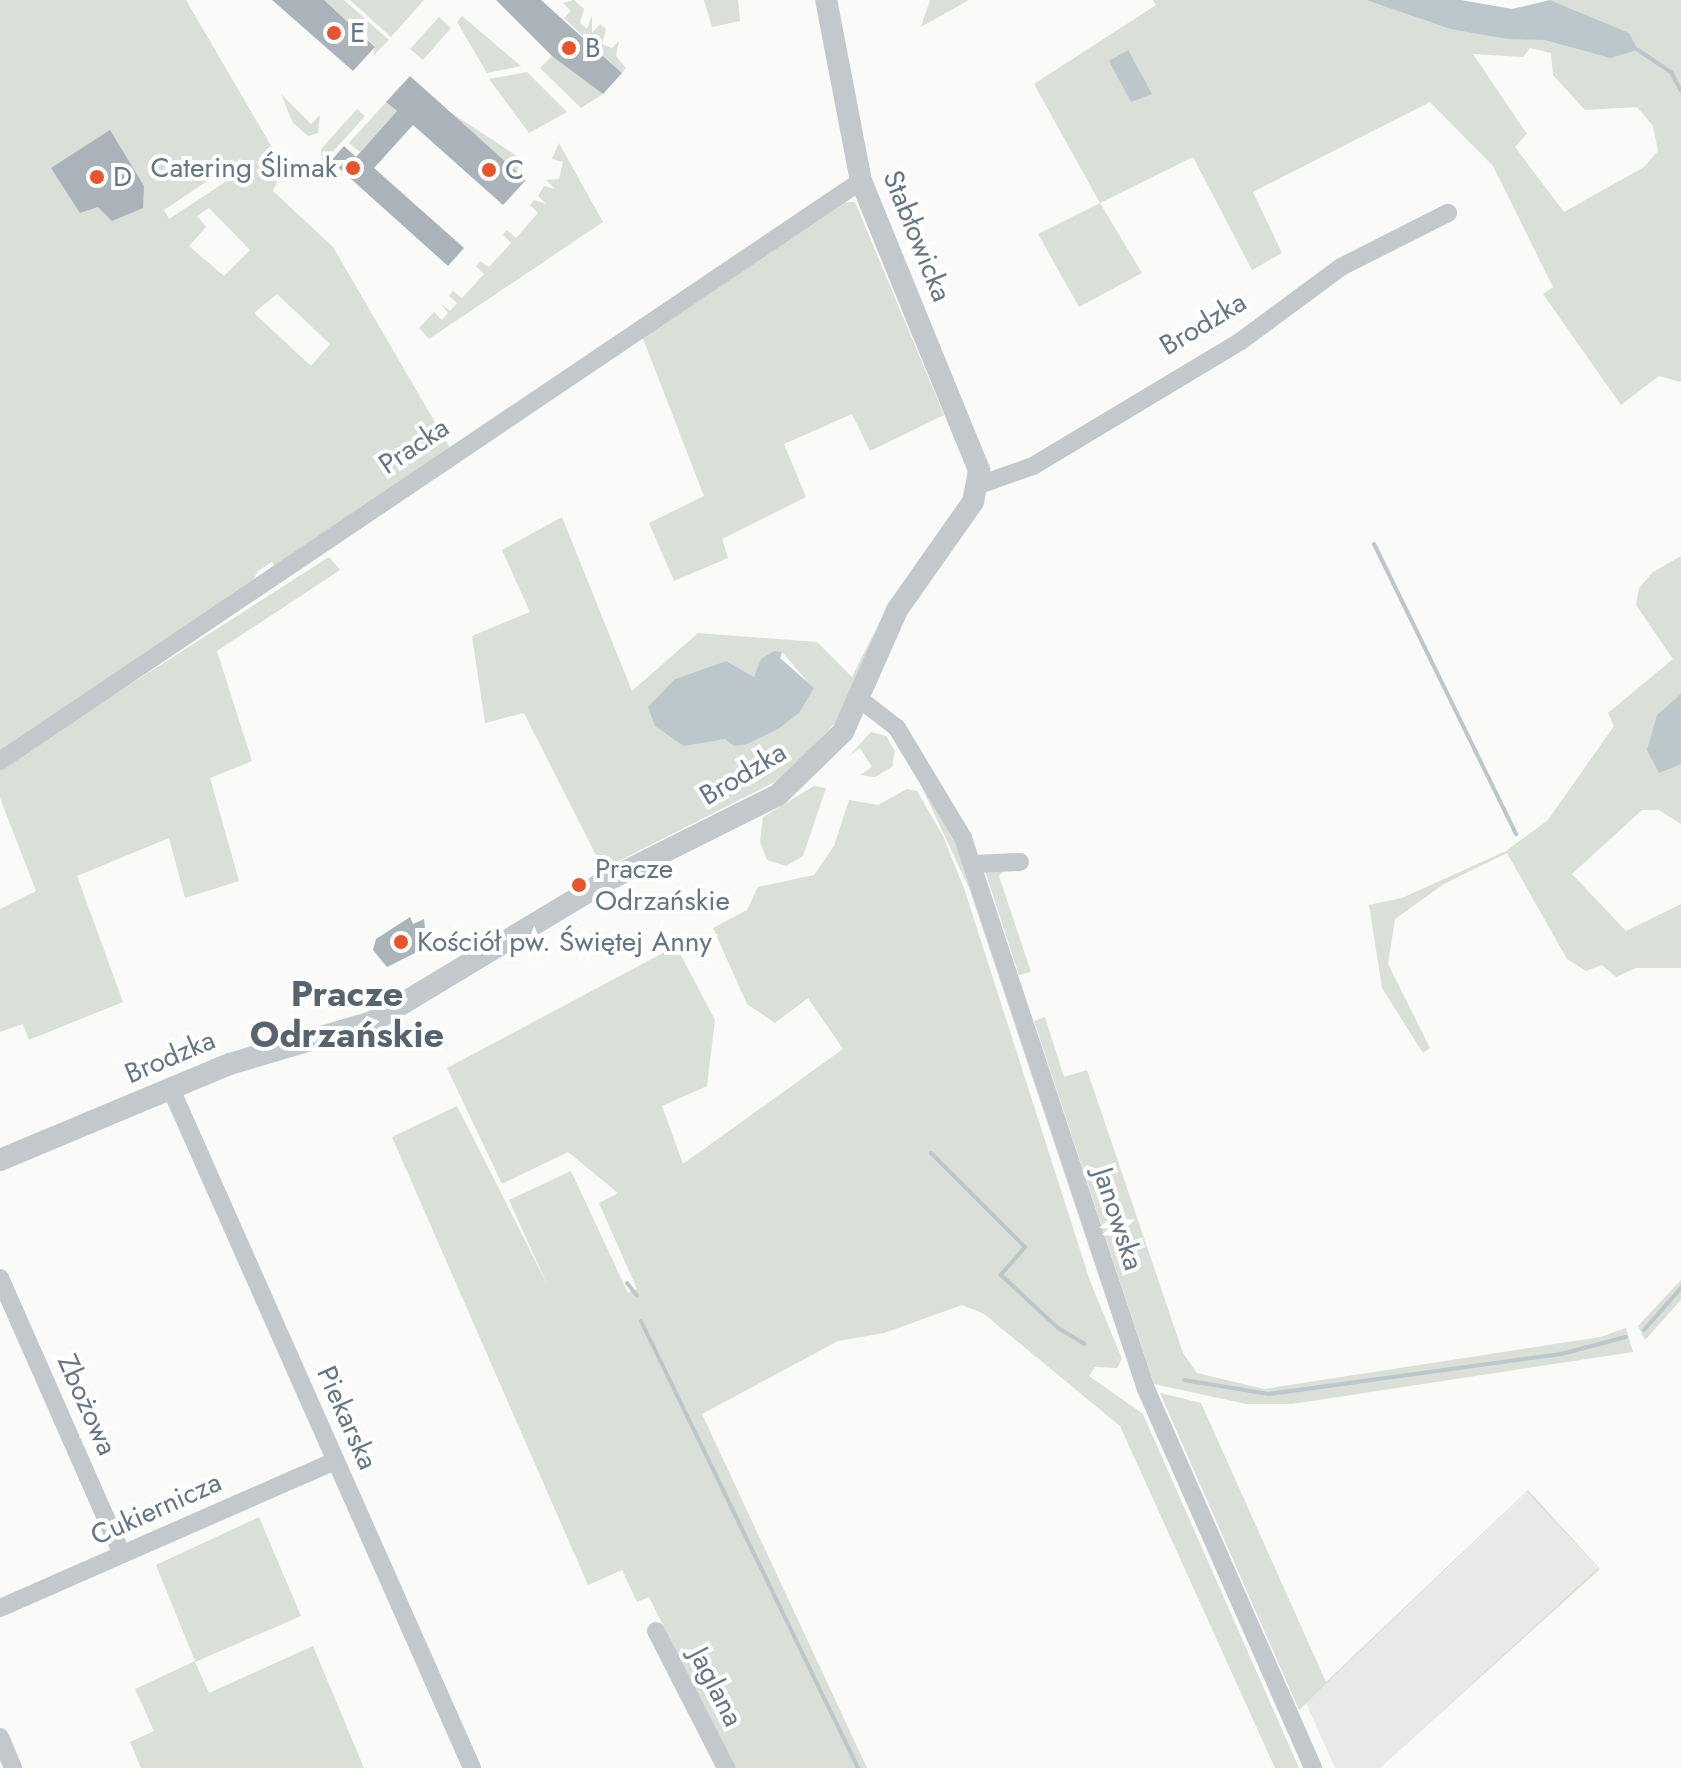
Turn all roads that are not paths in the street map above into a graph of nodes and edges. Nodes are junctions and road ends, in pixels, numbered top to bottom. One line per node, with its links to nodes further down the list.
1 (826, 0): 2 (street, Stabłowicka)
2 (861, 181): 4 (street, Stabłowicka); 6 (street, Pracka)
3 (1448, 213): 4 (street, Brodzka)
4 (979, 485): 5 (street, Brodzka)
5 (861, 700): 8 (street, Janowska); 9 (street, Brodzka)
6 (0, 761)
7 (1020, 862): 8 (street)
8 (972, 864): 20 (street, Janowska)
9 (171, 1089): 10 (street, Brodzka); 12 (street, Piekarska)
10 (0, 1160)
11 (0, 1278): 13 (street, Zbożowa)
12 (335, 1461): 13 (street, Cukiernicza); 18 (street, Piekarska)
13 (122, 1554): 14 (street, Cukiernicza)
14 (0, 1608)
15 (656, 1631): 19 (street, Jaglana)
16 (0, 1737): 17 (street)
17 (13, 1768)
18 (472, 1768)
19 (726, 1768)
20 (1313, 1768)

